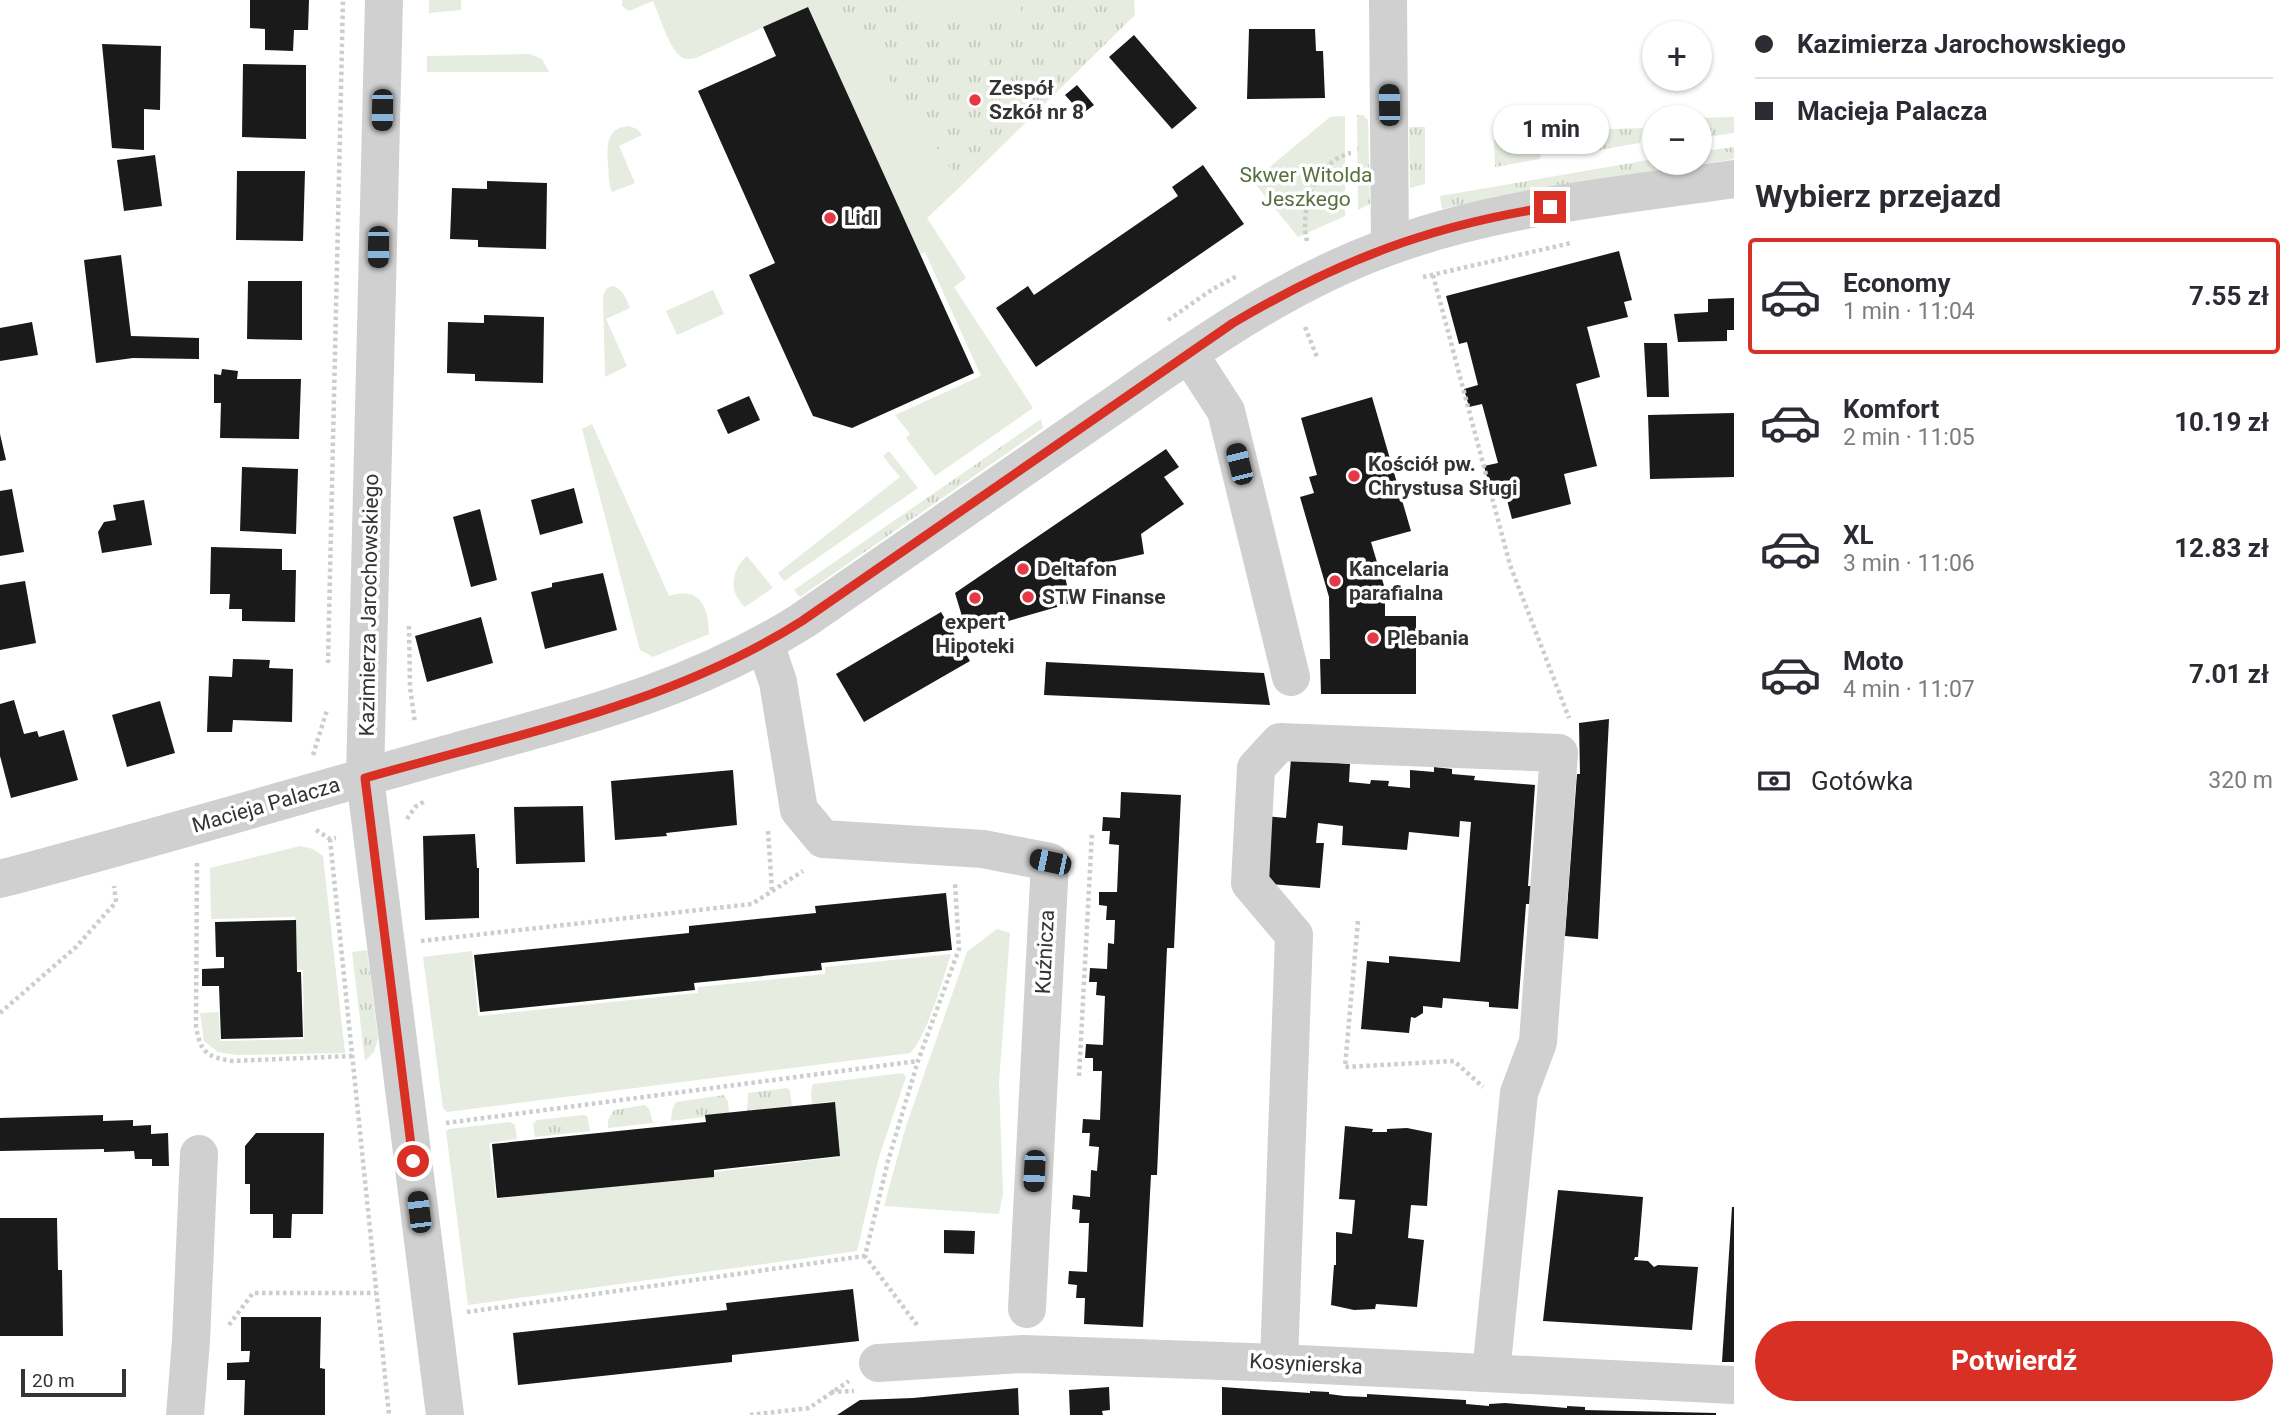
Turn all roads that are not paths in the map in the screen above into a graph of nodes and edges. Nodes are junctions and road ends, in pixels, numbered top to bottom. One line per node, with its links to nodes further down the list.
1 (384, 0): 8 (street, Kazimierza Jarochowskiego)
2 (1388, 0): 4 (street)
3 (1734, 179): 4 (street, Macieja Palacza)
4 (1390, 246): 5 (street, Macieja Palacza)
5 (1189, 354): 6 (street, Macieja Palacza); 7 (street)
6 (765, 644): 8 (street, Macieja Palacza); 11 (street, Kuźnicza)
7 (1292, 677)
8 (365, 778): 9 (street, Macieja Palacza); 17 (street, Kazimierza Jarochowskiego)
9 (0, 879)
10 (199, 1154): 16 (street)
11 (1027, 1309)
12 (878, 1363): 13 (street, Kosynierska)
13 (1279, 1363): 14 (street, Kosynierska); 14 (street)
14 (1490, 1373): 15 (street, Kosynierska)
15 (1734, 1385)
16 (185, 1415)
17 (444, 1415)

